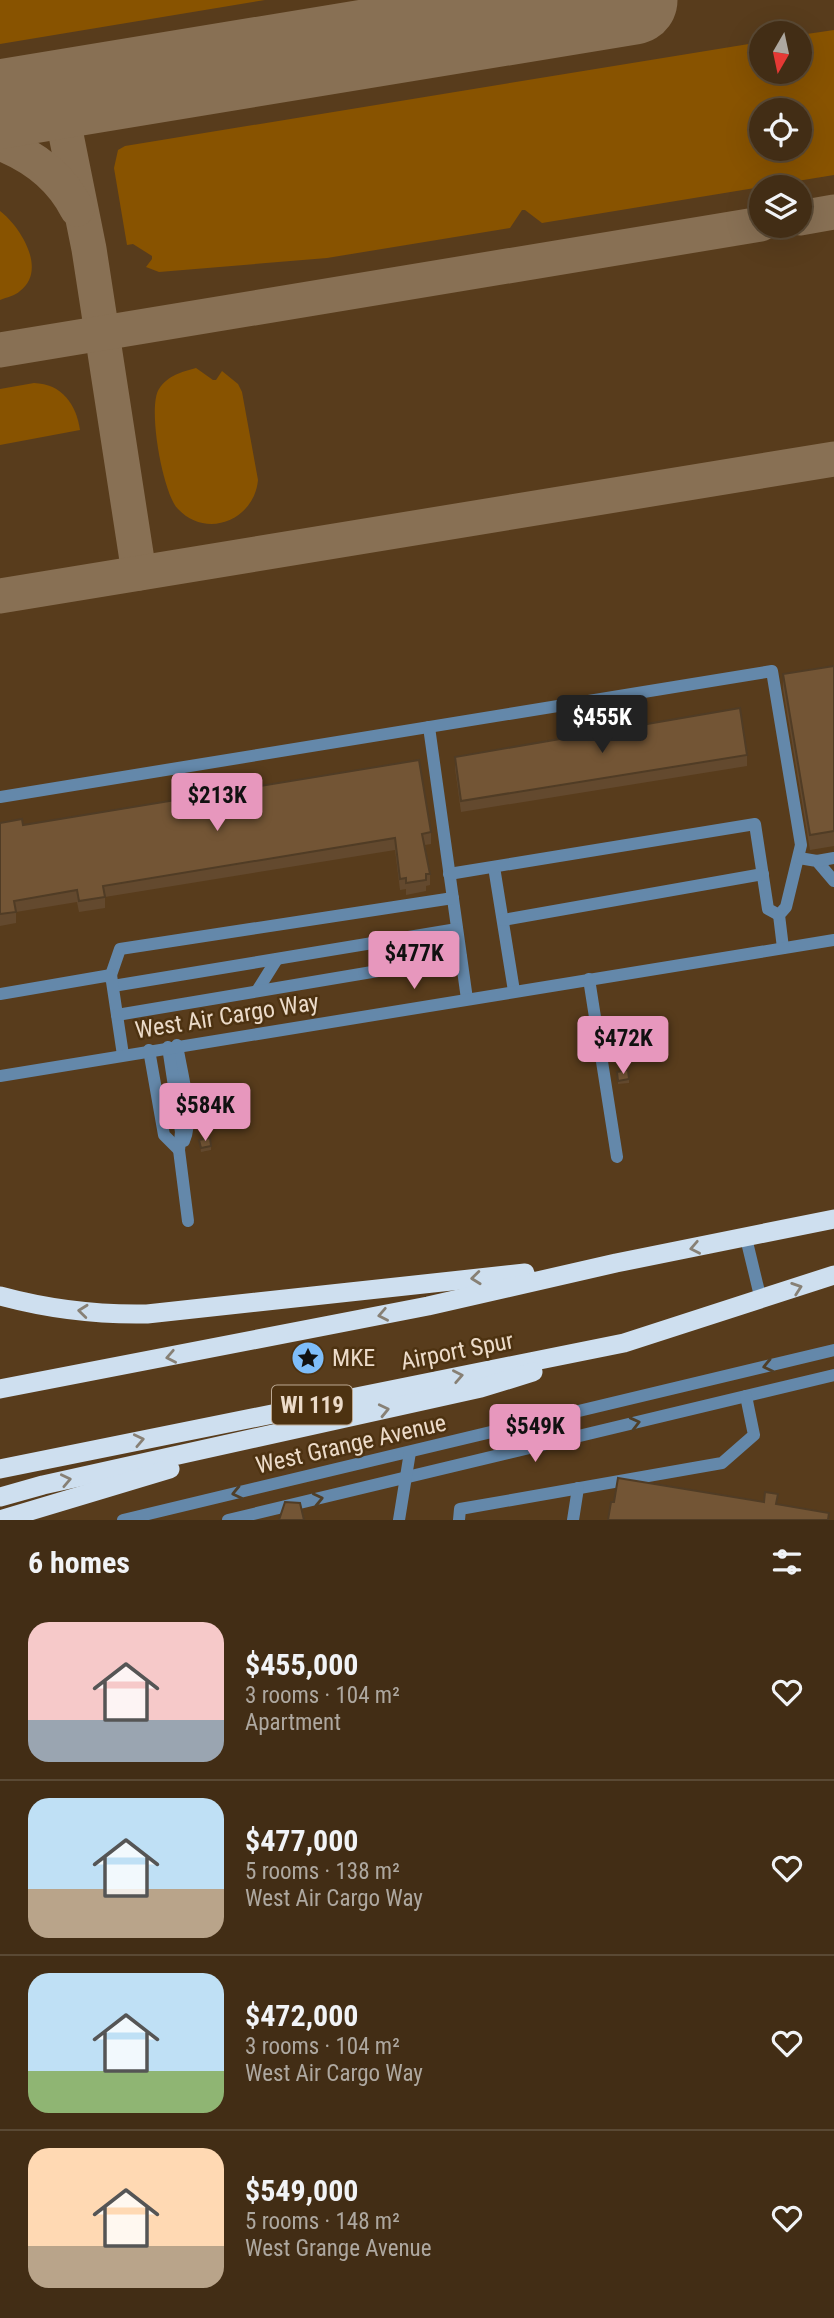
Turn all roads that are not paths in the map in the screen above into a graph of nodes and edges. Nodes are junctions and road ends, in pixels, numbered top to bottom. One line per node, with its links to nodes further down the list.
1 (429, 727): 2 (street); 3 (street); 7 (street)
2 (0, 797)
3 (799, 858): 5 (street); 11 (street)
4 (834, 858): 5 (street)
5 (817, 861): 9 (street)
6 (494, 867): 7 (street); 8 (street); 12 (street)
7 (449, 874): 10 (street)
8 (763, 874): 11 (street); 12 (street)
9 (834, 881)
10 (453, 898): 13 (street); 19 (street)
11 (779, 915): 15 (street)
12 (503, 920): 20 (street)
13 (457, 929): 16 (street); 17 (street)
14 (834, 940): 15 (street, West Air Cargo Way)
15 (783, 948): 18 (street, West Air Cargo Way)
16 (461, 957): 21 (street); 23 (street)
17 (277, 959): 19 (street); 21 (street)
18 (589, 979): 20 (street, West Air Cargo Way); 29 (street)
19 (112, 981): 22 (street); 24 (street)
20 (514, 990): 23 (street, West Air Cargo Way)
21 (257, 991): 24 (street)
22 (0, 994)
23 (467, 999): 25 (street, West Air Cargo Way)
24 (117, 1015): 26 (street)
25 (163, 1048): 26 (street, West Air Cargo Way); 28 (street); 28 (street)
26 (123, 1055): 27 (street, West Air Cargo Way)
27 (0, 1076)
28 (179, 1150): 31 (street)
29 (617, 1157)
30 (834, 1219): 32 (highway, Airport Spur)
31 (188, 1221)
32 (746, 1237): 33 (highway, Airport Spur, one-way to 33); 36 (street)
33 (617, 1263): 35 (highway, one-way to 35); 40 (highway, Airport Spur, one-way to 40)
34 (834, 1275): 36 (highway, Airport Spur / WI 119, one-way to 34)
35 (0, 1296)
36 (761, 1300): 37 (highway, Airport Spur / WI 119)
37 (624, 1343): 43 (highway, one-way to 37); 46 (highway, Airport Spur / WI 119, one-way to 37)
38 (834, 1350): 42 (street, West Grange Avenue, one-way to 42)
39 (834, 1375): 41 (street, West Grange Avenue)
40 (0, 1389)
41 (746, 1396): 45 (street, West Grange Avenue, one-way to 41); 48 (street)
42 (501, 1430): 44 (street, West Grange Avenue); 45 (street)
43 (267, 1437): 49 (highway, one-way to 43); 50 (highway)
44 (410, 1452): 47 (street); 51 (street, West Grange Avenue, one-way to 51)
45 (507, 1454): 47 (street, West Grange Avenue)
46 (0, 1469)
47 (405, 1478): 52 (street, West Grange Avenue, one-way to 47); 53 (street)
48 (578, 1489): 54 (street); 55 (street)
49 (0, 1497)
50 (0, 1520)
51 (123, 1520)
52 (228, 1520)
53 (399, 1520)
54 (459, 1520)
55 (573, 1520)

